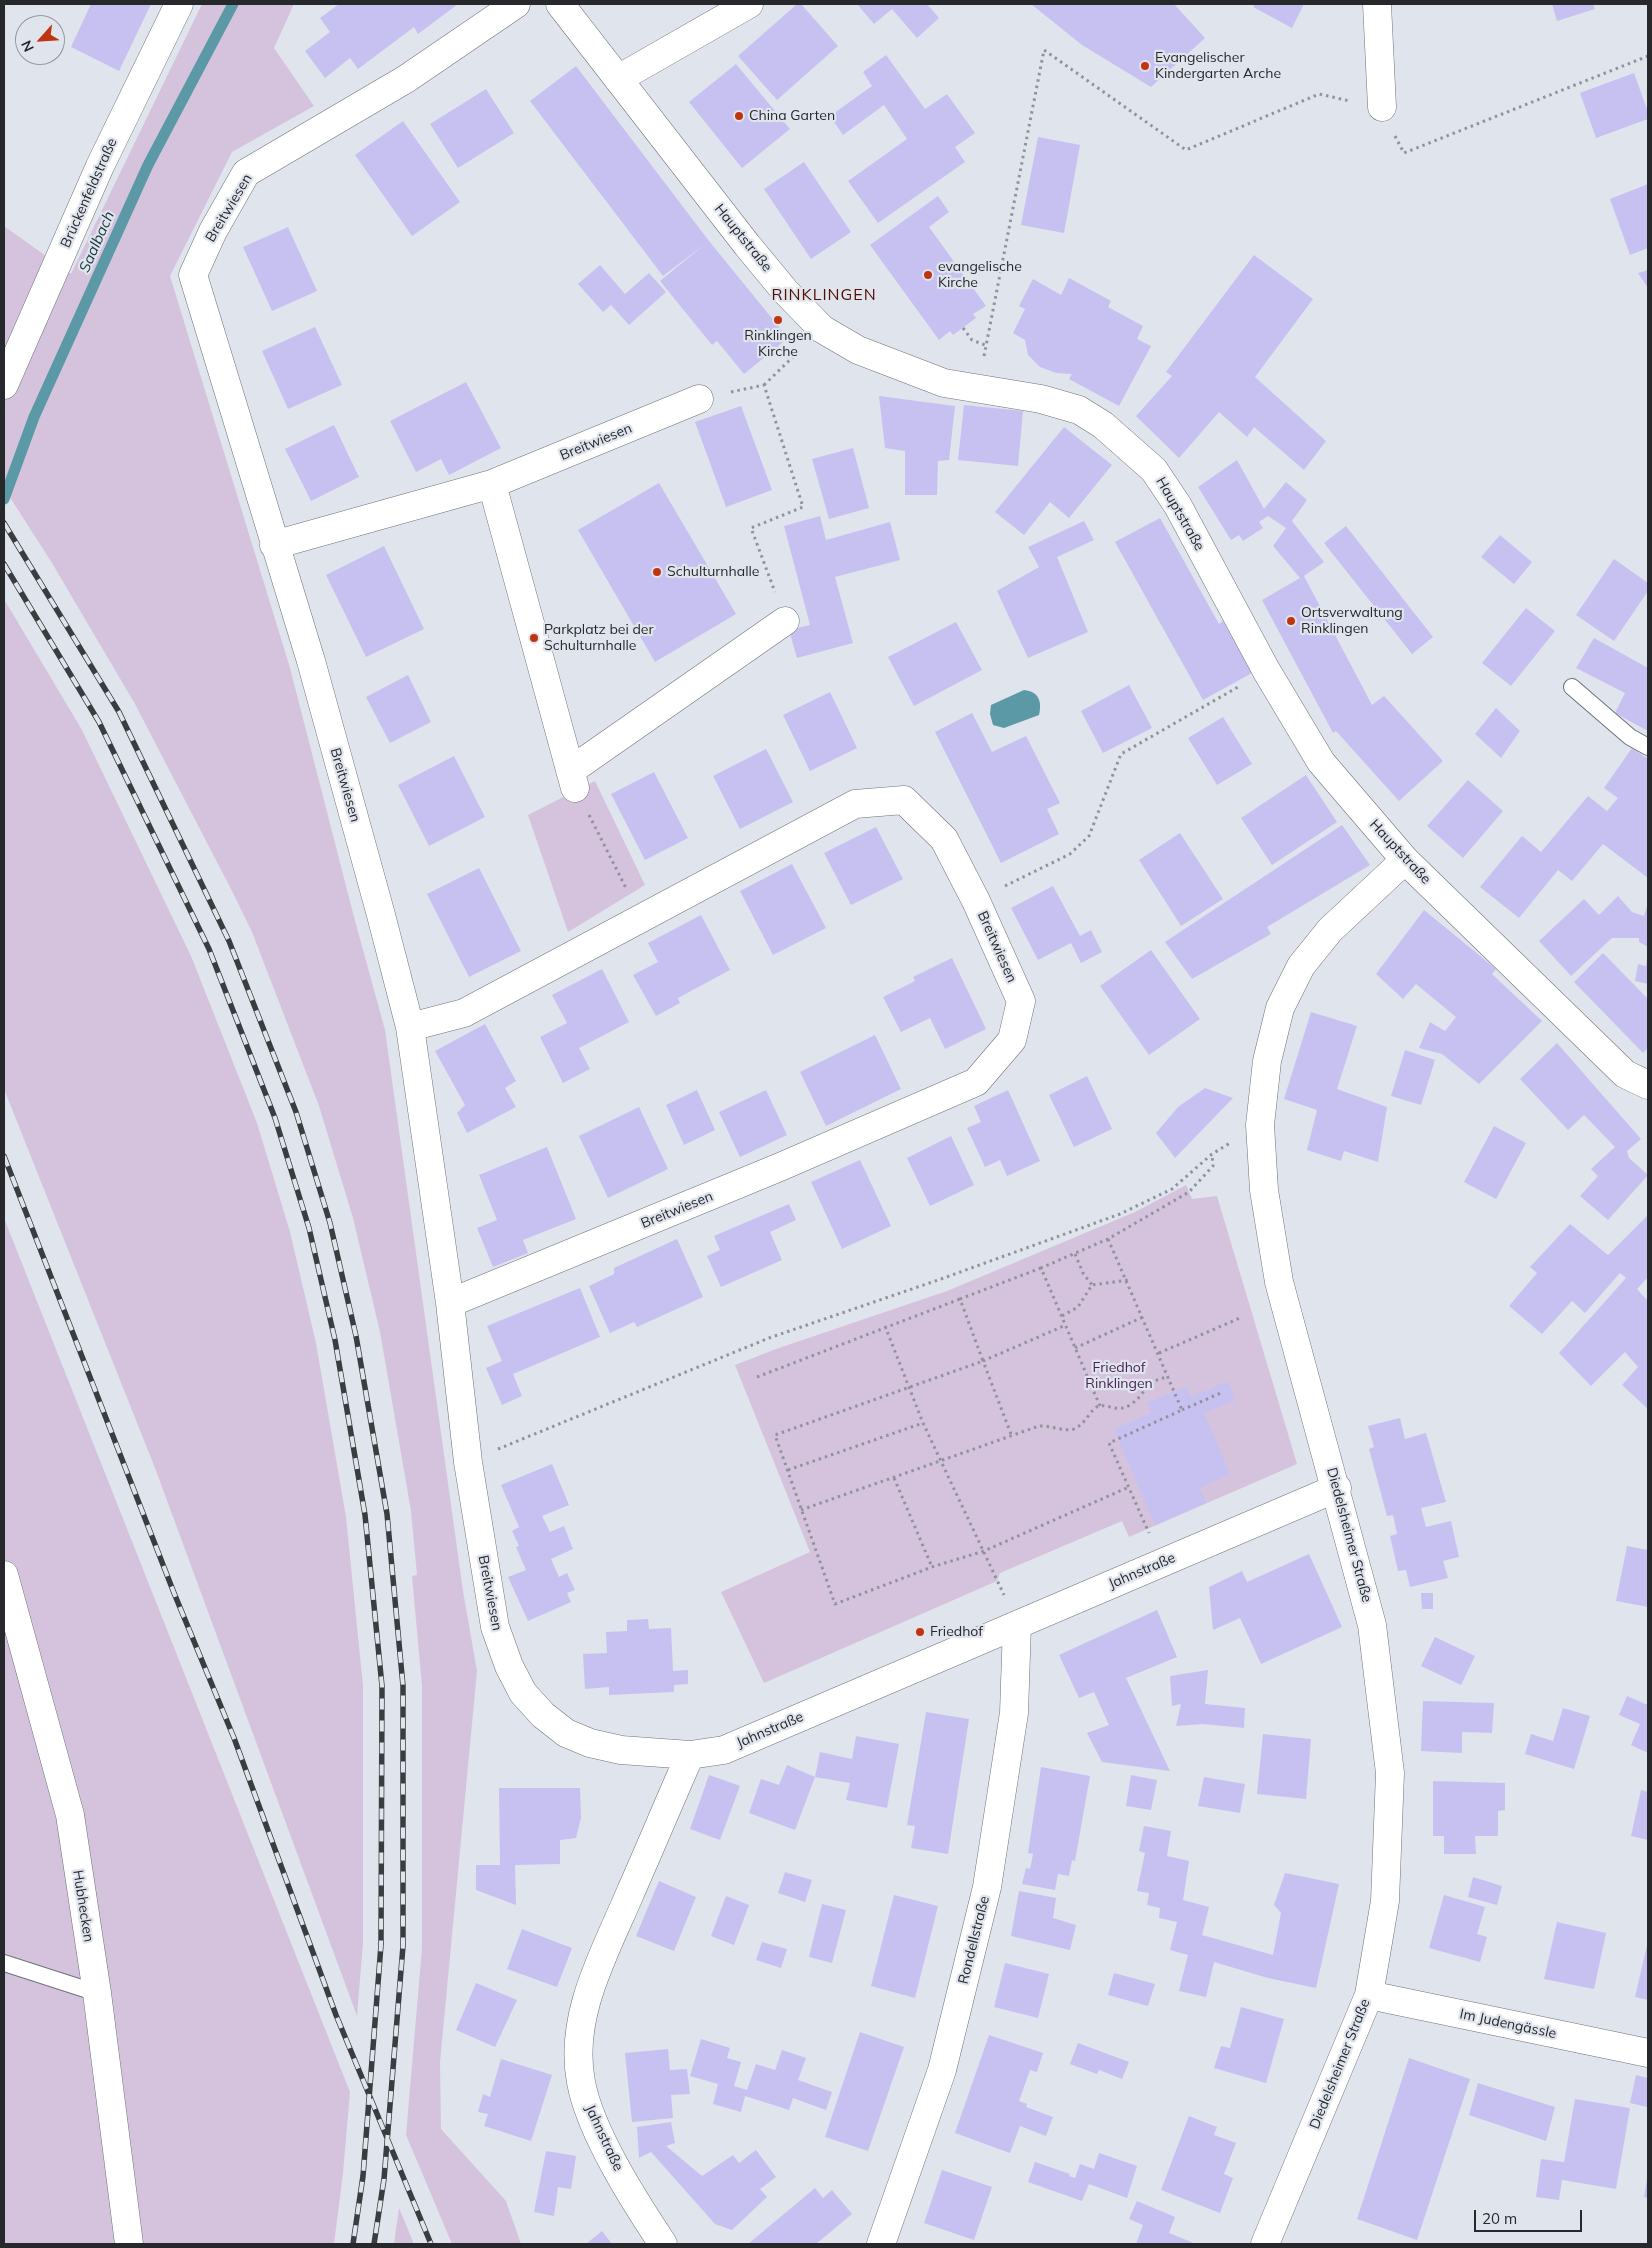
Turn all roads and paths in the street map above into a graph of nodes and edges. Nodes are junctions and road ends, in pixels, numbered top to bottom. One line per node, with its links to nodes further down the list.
1 (179, 4): 12 (street, Brückenfeldstraße)
2 (516, 4): 17 (street, Breitwiesen)
3 (560, 4): 7 (street, Hauptstraße)
4 (749, 4): 7 (street)
5 (1377, 4): 8 (street)
6 (1648, 56): 8 (path)
7 (618, 79): 10 (street, Hauptstraße)
8 (1382, 107): 11 (path)
9 (963, 328): 11 (path)
10 (822, 329): 13 (path); 14 (street, Hauptstraße)
11 (985, 345): 14 (path)
12 (4, 385)
13 (764, 385): 15 (path); 18 (path)
14 (982, 390): 19 (street, Hauptstraße)
15 (699, 399): 16 (street, Breitwiesen)
16 (492, 484): 17 (street, Breitwiesen); 22 (street)
17 (274, 545): 26 (street, Breitwiesen)
18 (785, 621): 22 (street)
19 (1266, 670): 23 (street, Hauptstraße); 24 (path)
20 (1572, 686): 21 (lane)
21 (1648, 747)
22 (572, 780): 25 (path)
23 (1405, 860): 27 (street, Hauptstraße); 28 (street, Diedelsheimer Straße)
24 (976, 901): 25 (street, Breitwiesen); 36 (street, Breitwiesen)
25 (639, 920): 26 (street, Breitwiesen)
26 (410, 1026): 36 (street, Breitwiesen)
27 (1648, 1086)
28 (1260, 1125): 29 (path); 58 (street, Diedelsheimer Straße)
29 (1212, 1154): 30 (path); 54 (path)
30 (1108, 1239): 31 (path); 33 (path)
31 (1075, 1254): 32 (path); 34 (path)
32 (1042, 1268): 35 (path); 37 (path)
33 (1128, 1280): 34 (path); 38 (path)
34 (1092, 1285): 37 (path)
35 (960, 1299): 40 (path); 44 (path)
36 (450, 1304): 54 (street, Breitwiesen)
37 (1062, 1316): 41 (path)
38 (1143, 1317): 42 (path); 43 (path)
39 (1240, 1318): 43 (path)
40 (884, 1326): 46 (path); 47 (path)
41 (1066, 1326): 42 (path); 44 (path)
42 (1075, 1348): 49 (path)
43 (1158, 1353): 45 (path)
44 (983, 1361): 47 (path); 52 (path)
45 (1169, 1377): 49 (path); 50 (path)
46 (757, 1378)
47 (909, 1386): 51 (path); 55 (path)
48 (1223, 1392): 50 (path)
49 (1100, 1406): 52 (path)
50 (1182, 1410): 57 (path)
51 (924, 1423): 53 (path); 55 (path)
52 (1011, 1434): 53 (path)
53 (941, 1461): 56 (path); 61 (path)
54 (468, 1462): 65 (street, Breitwiesen)
55 (788, 1470): 59 (path)
56 (894, 1478): 59 (path); 62 (path)
57 (1129, 1487): 60 (path); 61 (path)
58 (1337, 1488): 64 (street, Jahnstraße); 68 (street, Diedelsheimer Straße)
59 (801, 1510): 62 (path)
60 (1149, 1534)
61 (984, 1551): 62 (path); 64 (path)
62 (932, 1567)
63 (4, 1575): 67 (street, Hubhecken)
64 (1017, 1626): 65 (street, Jahnstraße); 72 (street, Rondellstraße)
65 (690, 1755): 71 (street, Jahnstraße)
66 (4, 1964): 67 (lane)
67 (96, 1993): 70 (street, Hubhecken)
68 (1369, 1995): 69 (street, Im Judengässle); 73 (street, Diedelsheimer Straße)
69 (1648, 2053)
70 (129, 2244)
71 (663, 2244)
72 (881, 2244)
73 (1265, 2244)

